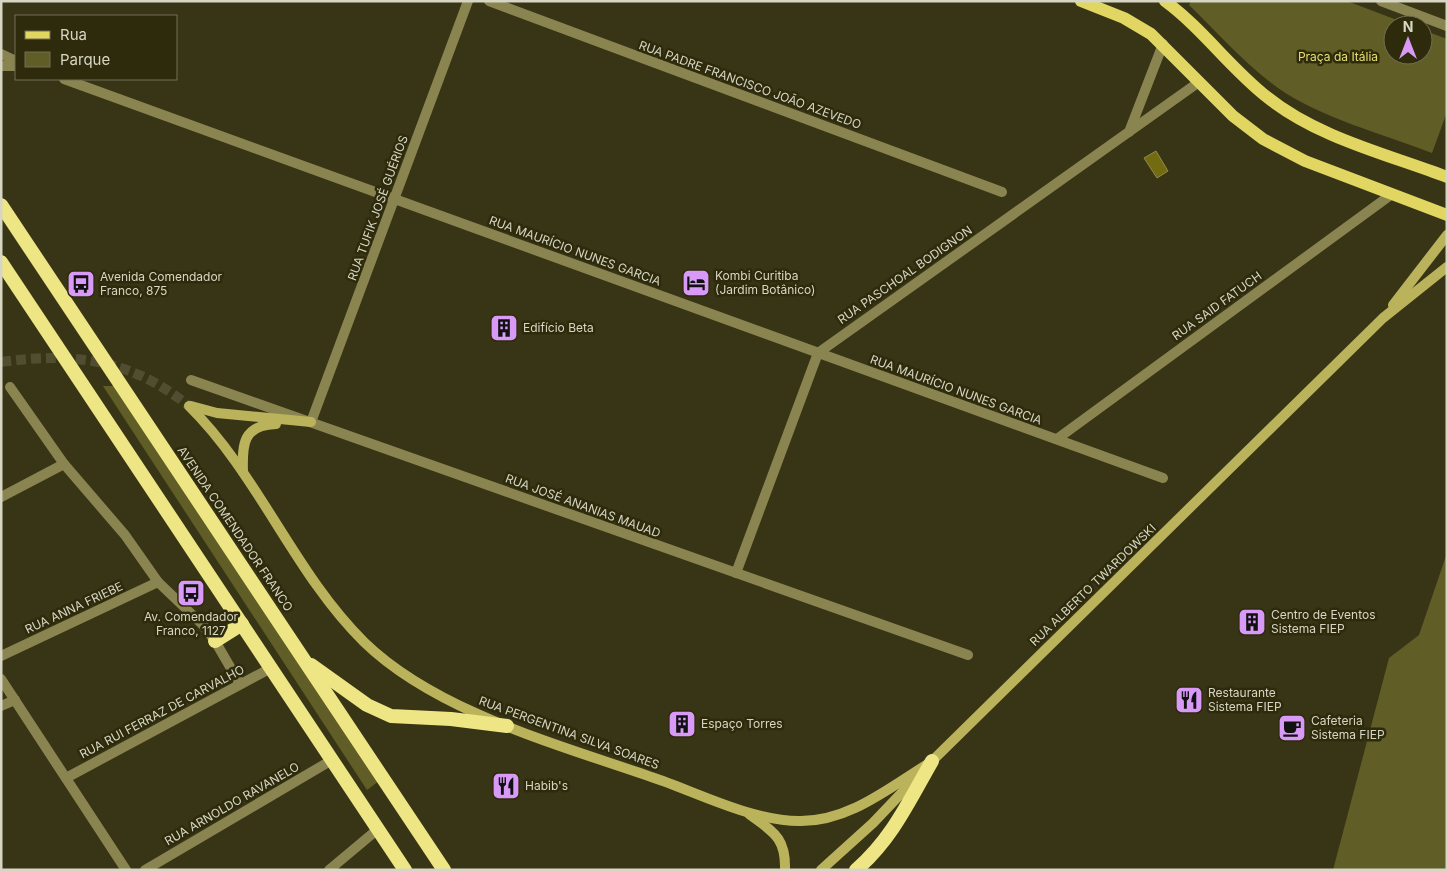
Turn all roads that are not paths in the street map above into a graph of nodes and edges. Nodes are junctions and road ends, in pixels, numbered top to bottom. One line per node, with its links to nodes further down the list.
1 (468, 1): 19 (street, RUA TUFIK JOSÉ GUÉRIOS)
2 (489, 1): 17 (street, RUA PADRE FRANCISCO JOÃO AZEVEDO)
3 (1081, 1): 8 (main road)
4 (1165, 1): 6 (main road)
5 (1381, 1): 7 (street)
6 (1178, 6): 16 (main road)
7 (1447, 26)
8 (1163, 44): 14 (main road); 15 (street)
9 (1, 54): 10 (street)
10 (15, 61)
11 (1, 66): 12 (street)
12 (15, 66)
13 (67, 80): 19 (street, RUA MAURÍCIO NUNES GARCIA)
14 (1199, 82): 15 (street, RUA PASCHOAL BODIGNON); 18 (main road)
15 (1129, 132): 26 (street, RUA PASCHOAL BODIGNON)
16 (1447, 177)
17 (1002, 192)
18 (1392, 194): 21 (main road); 30 (street, RUA SAID FATUCH)
19 (394, 198): 26 (street, RUA MAURÍCIO NUNES GARCIA); 29 (street, RUA TUFIK JOSÉ GUÉRIOS)
20 (1, 205): 41 (highway, AVENIDA COMENDADOR FRANCO)
21 (1447, 215)
22 (1447, 234): 25 (main road, RUA ALBERTO TWARDOWSKI)
23 (1, 262): 37 (highway)
24 (1447, 267): 25 (main road, RUA ALBERTO TWARDOWSKI)
25 (1383, 318): 49 (main road, RUA ALBERTO TWARDOWSKI)
26 (818, 353): 30 (street, RUA MAURÍCIO NUNES GARCIA); 35 (street)
27 (191, 380): 29 (street, RUA JOSÉ ANANIAS MAUAD)
28 (10, 388): 31 (street)
29 (311, 422): 32 (main road); 32 (main road, RUA PERGENTINA SILVA SOARES); 35 (street, RUA JOSÉ ANANIAS MAUAD)
30 (1057, 439): 33 (street, RUA MAURÍCIO NUNES GARCIA)
31 (64, 464): 34 (street); 36 (street)
32 (243, 473): 47 (main road, RUA PERGENTINA SILVA SOARES)
33 (1163, 478)
34 (1, 496)
35 (736, 573): 39 (street, RUA JOSÉ ANANIAS MAUAD)
36 (158, 582): 38 (street); 40 (street, RUA ANNA FRIEBE)
37 (242, 624): 38 (highway); 42 (highway)
38 (215, 641): 44 (street)
39 (968, 655)
40 (1, 656)
41 (305, 660): 47 (highway); 57 (highway, AVENIDA COMENDADOR FRANCO)
42 (271, 668): 44 (street, RUA RUI FERRAZ DE CARVALHO); 48 (highway)
43 (1, 679): 45 (street)
44 (240, 684): 50 (street, RUA RUI FERRAZ DE CARVALHO)
45 (15, 700): 46 (street); 50 (street)
46 (1, 706)
47 (507, 726): 51 (main road, RUA PERGENTINA SILVA SOARES)
48 (332, 760): 52 (highway); 54 (street, RUA ARNOLDO RAVANELO)
49 (932, 761): 51 (main road, RUA PERGENTINA SILVA SOARES); 59 (main road, RUA ALBERTO TWARDOWSKI); 60 (highway)
50 (66, 778): 53 (street)
51 (744, 810): 58 (main road, RUA PERGENTINA SILVA SOARES)
52 (378, 829): 55 (street); 56 (highway)
53 (126, 870)
54 (145, 870)
55 (329, 870)
56 (405, 870)
57 (444, 870)
58 (785, 870)
59 (820, 870)
60 (856, 870)

